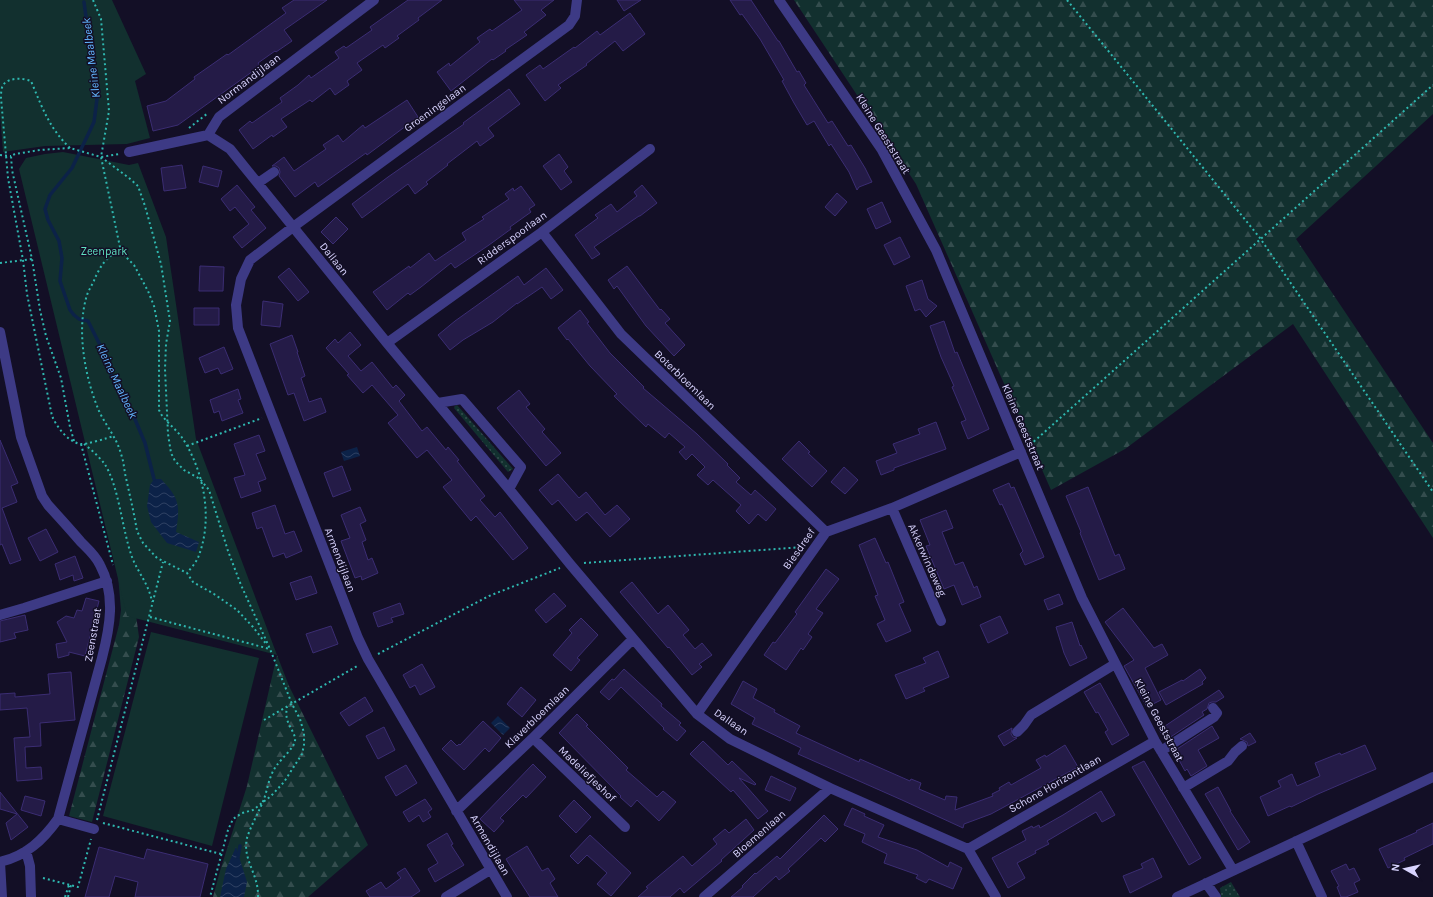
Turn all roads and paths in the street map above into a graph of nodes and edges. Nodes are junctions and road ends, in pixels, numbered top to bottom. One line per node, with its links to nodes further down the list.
1 (93, 0): 14 (path)
2 (374, 0): 7 (street, Normandijlaan)
3 (577, 0): 17 (street, Groeningelaan)
4 (779, 0): 33 (street, Kleine Geeststraat)
5 (1066, 0): 19 (path)
6 (1433, 85): 19 (path)
7 (208, 135): 10 (street); 16 (street, Dallaan)
8 (70, 148): 12 (path); 13 (path); 14 (path)
9 (650, 149): 18 (street, Ridderspoorlaan)
10 (129, 152): 14 (path)
11 (0, 155): 12 (path)
12 (6, 156): 13 (path); 22 (path)
13 (11, 156): 21 (path)
14 (101, 157): 20 (path); 28 (path)
15 (274, 172): 16 (street)
16 (258, 183): 17 (street, Dallaan)
17 (292, 227): 25 (street, Dallaan); 27 (street, Armendijlaan)
18 (542, 232): 25 (street, Ridderspoorlaan); 38 (street, Boterbloemlaan)
19 (1260, 238): 33 (path); 36 (path)
20 (121, 252): 28 (path); 29 (path)
21 (32, 259): 22 (path); 30 (path)
22 (23, 260): 23 (path); 30 (path)
23 (0, 263)
24 (0, 332): 42 (street, Zeenstraat)
25 (387, 343): 26 (street, Dallaan)
26 (438, 403): 35 (street, Dallaan); 35 (street)
27 (271, 415): 32 (path); 65 (street, Armendijlaan)
28 (167, 422): 32 (path); 34 (path)
29 (114, 436): 31 (path); 39 (path)
30 (74, 441): 31 (path)
31 (82, 444): 40 (path); 43 (path)
32 (187, 446): 34 (path)
33 (1021, 452): 37 (street, Biesdreef); 49 (street, Kleine Geeststraat)
34 (200, 479): 41 (path); 48 (path)
35 (509, 489): 47 (street, Dallaan)
36 (1433, 492)
37 (892, 508): 38 (street, Biesdreef); 46 (street, Akkerwindeweg)
38 (826, 532): 54 (street, Biesdreef)
39 (163, 562): 41 (path); 43 (path)
40 (114, 570)
41 (187, 573): 48 (path)
42 (107, 581): 44 (street); 66 (street, Zeenstraat)
43 (152, 603): 45 (path)
44 (0, 615)
45 (150, 617): 48 (path); 72 (path)
46 (941, 621)
47 (633, 639): 54 (street, Dallaan); 57 (street, Klaverbloemlaan)
48 (270, 649): 51 (path)
49 (1116, 664): 56 (street); 58 (street, Kleine Geeststraat)
50 (358, 665): 51 (path)
51 (292, 704): 52 (path); 64 (path)
52 (286, 706): 55 (path); 64 (path)
53 (1213, 708): 60 (street)
54 (697, 714): 62 (street, Dallaan)
55 (264, 720)
56 (1017, 732)
57 (534, 738): 65 (street, Klaverbloemlaan); 67 (street, Madeliefjeshof)
58 (1155, 740): 60 (street, Kleine Geeststraat); 70 (street, Schone Horizontlaan)
59 (1242, 746): 63 (street)
60 (1161, 751): 63 (street, Kleine Geeststraat)
61 (1433, 777): 69 (street)
62 (830, 788): 70 (street, Dallaan); 87 (street, Bloemenlaan)
63 (1183, 788): 75 (street, Kleine Geeststraat)
64 (262, 804): 72 (path); 84 (path)
65 (456, 811): 74 (street, Armendijlaan)
66 (58, 819): 68 (street); 71 (street, Zeenstraat)
67 (625, 826)
68 (94, 829): 78 (path)
69 (1296, 841): 75 (street); 91 (street)
70 (968, 849): 88 (street)
71 (26, 851): 73 (street, Zeenstraat); 80 (street)
72 (221, 854): 83 (path)
73 (0, 862): 79 (street)
74 (490, 870): 85 (street); 86 (street, Armendijlaan)
75 (1233, 870): 77 (street)
76 (44, 878): 78 (path)
77 (1206, 883): 89 (street); 90 (street)
78 (70, 884): 81 (path); 82 (path)
79 (2, 897)
80 (31, 897)
81 (65, 897)
82 (68, 897)
83 (210, 897)
84 (258, 897)
85 (446, 897)
86 (507, 897)
87 (704, 897)
88 (996, 897)
89 (1177, 897)
90 (1216, 897)
91 (1322, 897)

